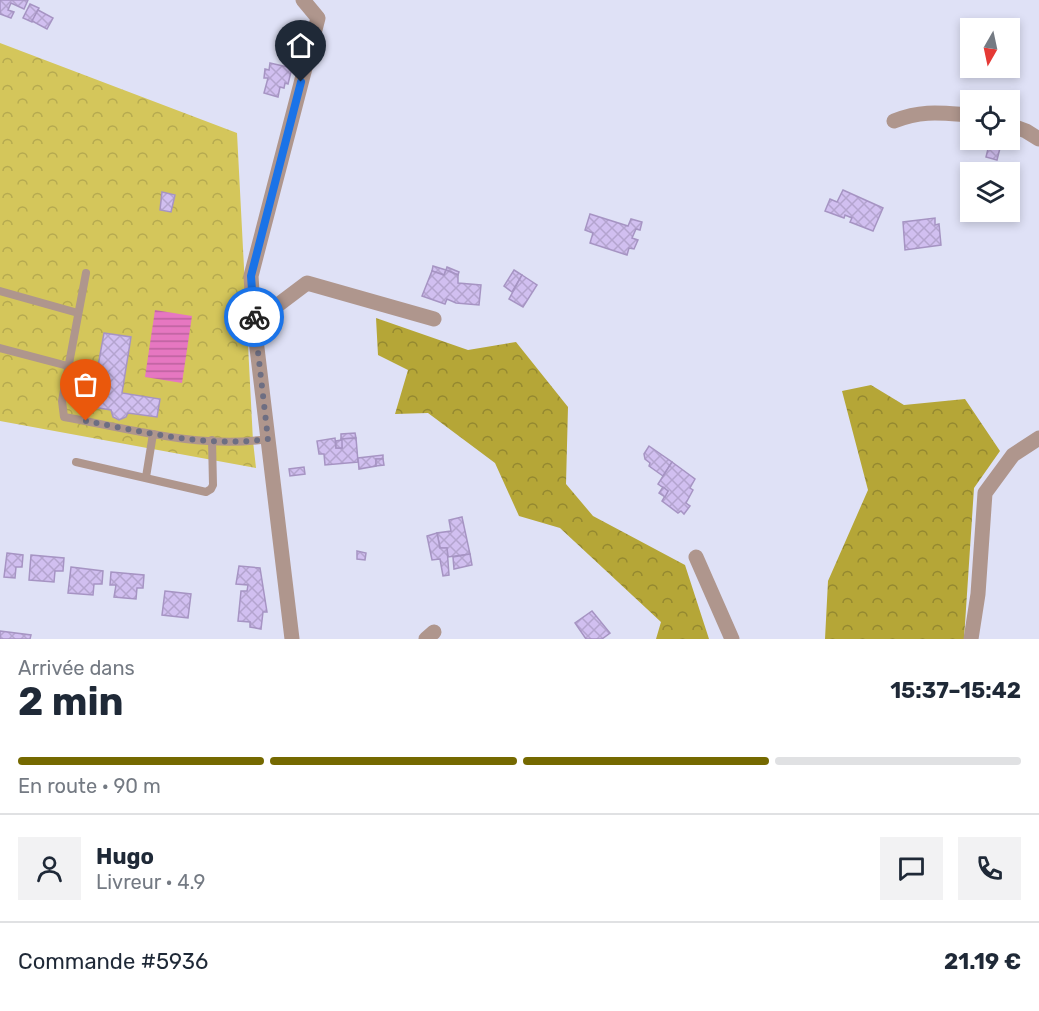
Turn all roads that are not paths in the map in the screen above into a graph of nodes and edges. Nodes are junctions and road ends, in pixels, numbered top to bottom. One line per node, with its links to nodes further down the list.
1 (303, 0): 10 (street)
2 (960, 114): 3 (street)
3 (894, 122)
4 (1020, 129): 5 (street)
5 (1039, 139)
6 (86, 273): 8 (lane)
7 (0, 291): 8 (lane)
8 (78, 313): 12 (lane)
9 (434, 319): 10 (street)
10 (254, 322): 15 (street)
11 (0, 348): 12 (lane)
12 (68, 366): 13 (lane)
13 (153, 434): 16 (lane); 18 (lane)
14 (1039, 438): 22 (street)
15 (268, 439): 16 (lane); 20 (street)
16 (212, 440): 18 (lane)
17 (76, 462): 18 (lane)
18 (146, 477)
19 (696, 557): 21 (street)
20 (292, 639)
21 (732, 639)
22 (972, 639)

